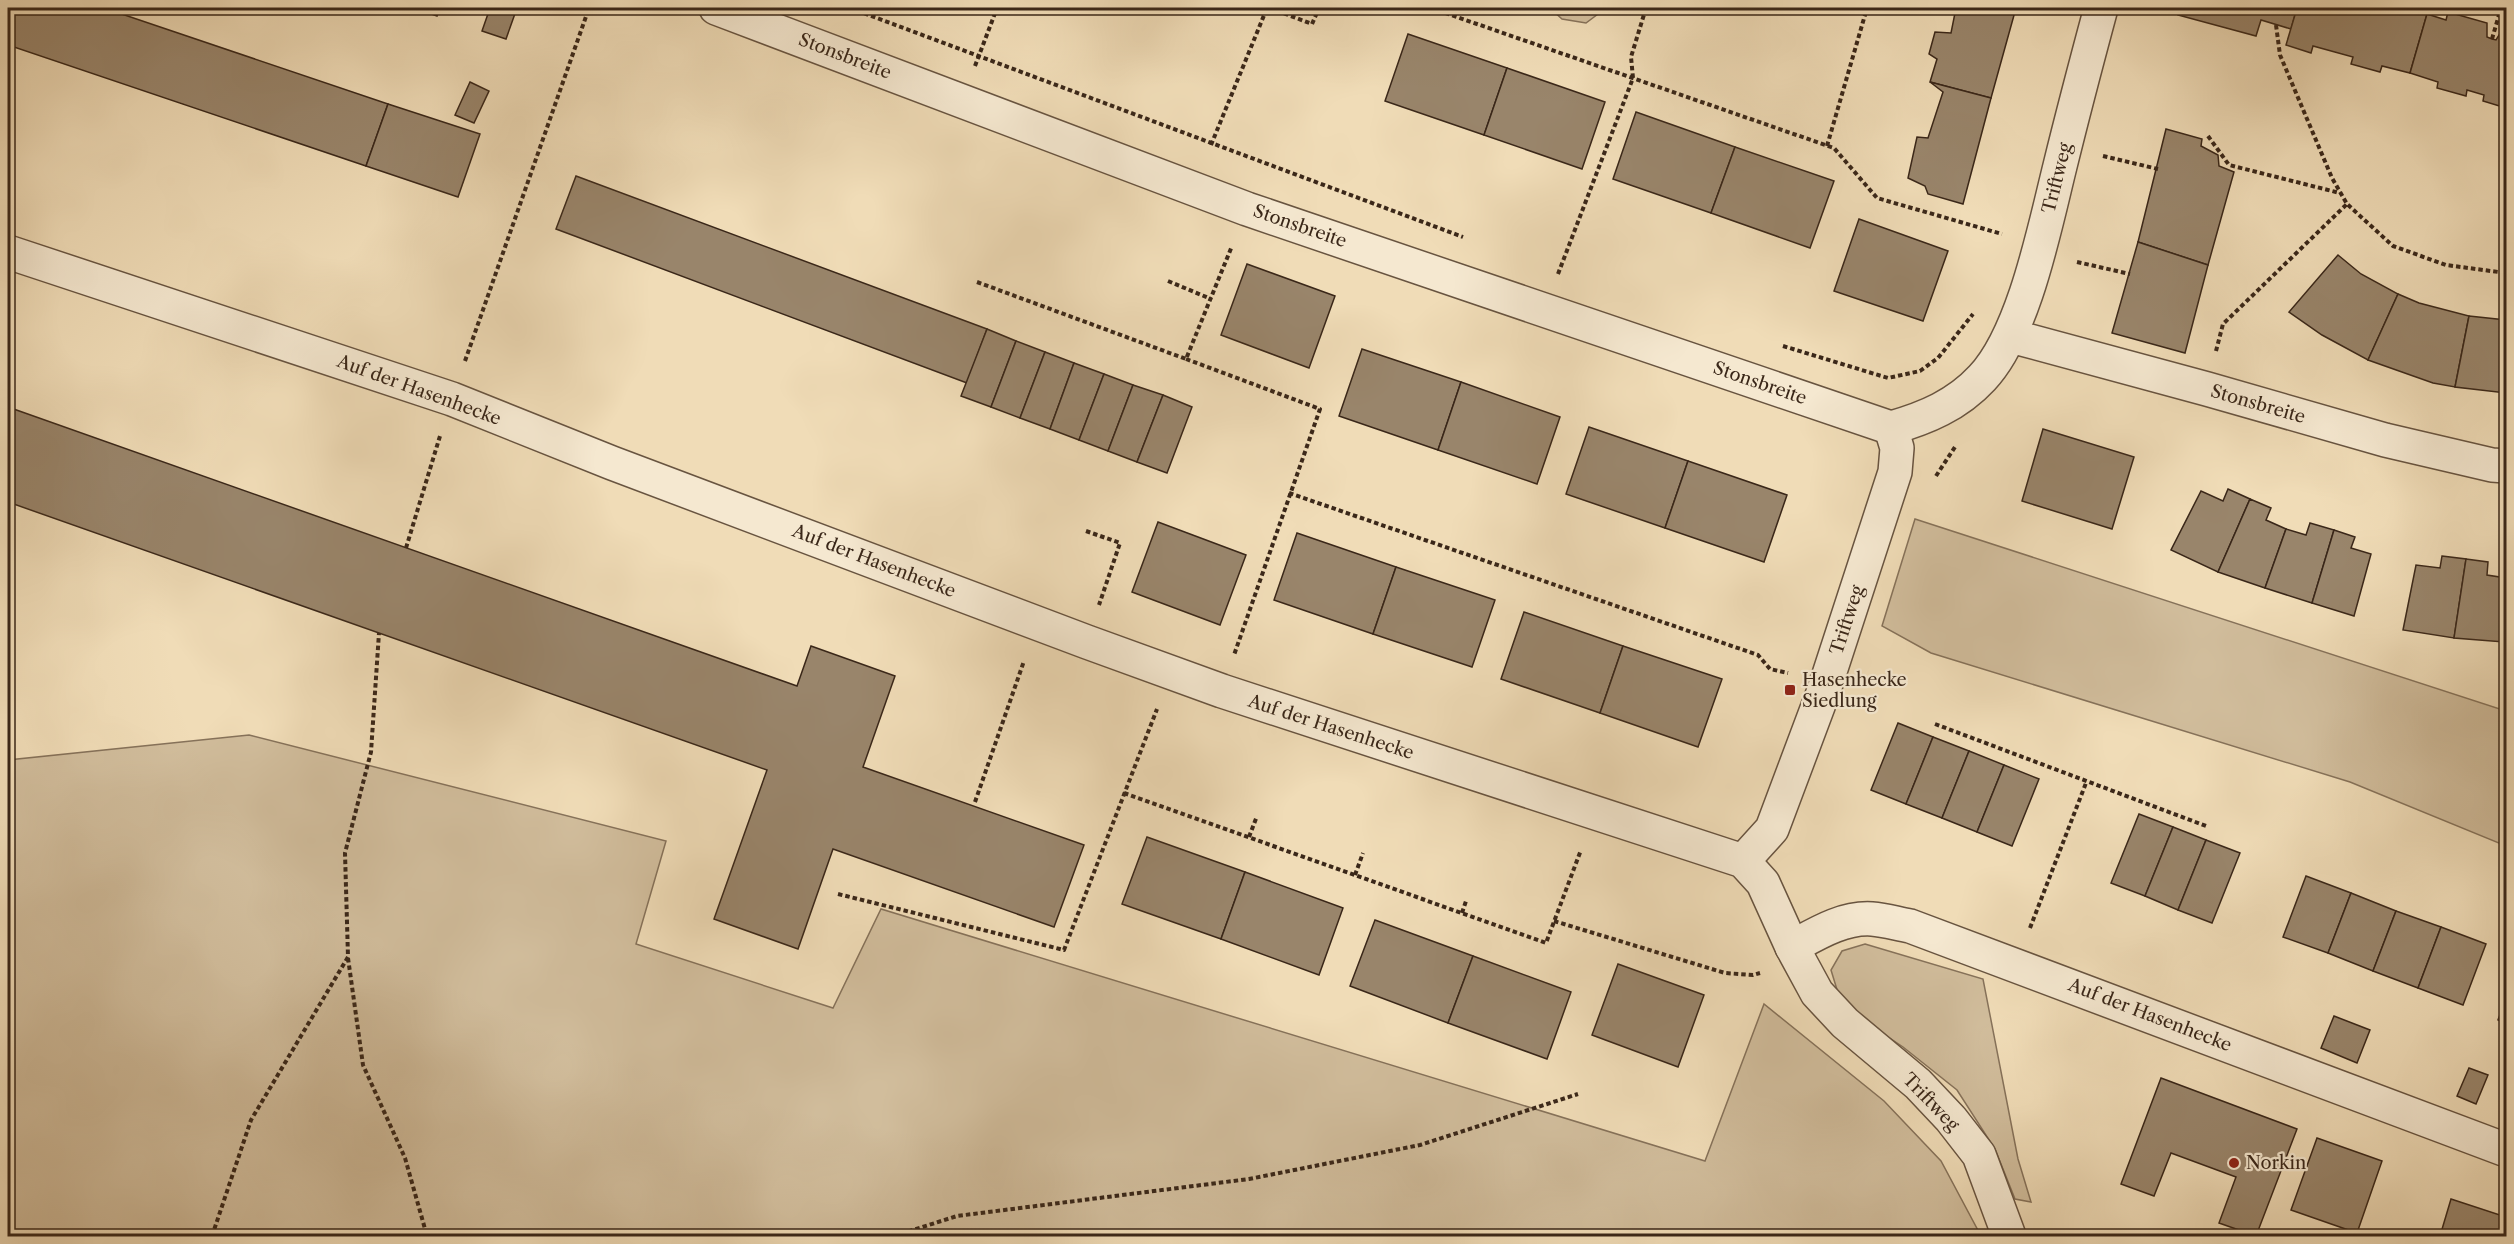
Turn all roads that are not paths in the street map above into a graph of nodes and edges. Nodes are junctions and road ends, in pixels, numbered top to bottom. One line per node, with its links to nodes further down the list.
1 (716, 8): 5 (street, Stonsbreite)
2 (2101, 8): 4 (street, Triftweg)
3 (8, 252): 7 (street, Auf der Hasenhecke)
4 (2011, 336): 5 (street, Triftweg); 6 (street, Stonsbreite)
5 (1891, 428): 7 (street, Triftweg)
6 (2506, 466)
7 (1743, 861): 8 (street, Triftweg)
8 (1792, 947): 9 (street, Auf der Hasenhecke); 10 (street, Triftweg)
9 (2506, 1150)
10 (2008, 1236)

